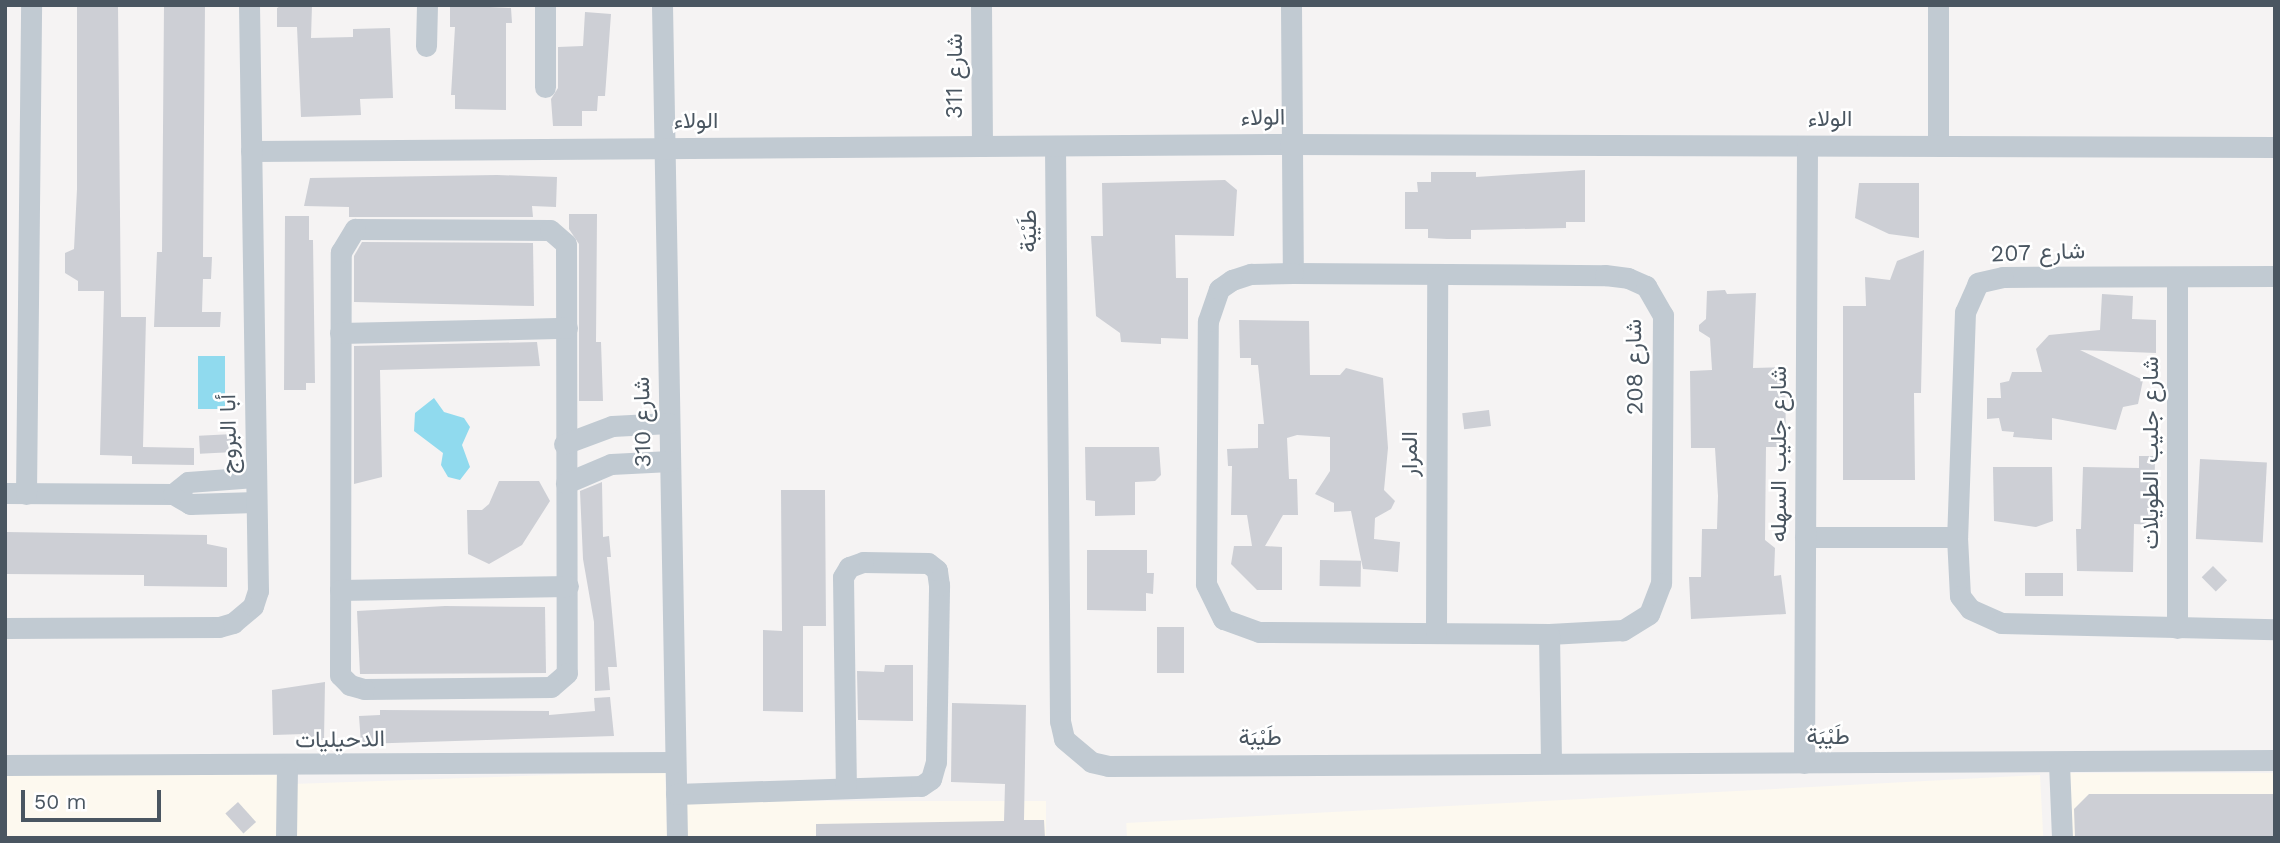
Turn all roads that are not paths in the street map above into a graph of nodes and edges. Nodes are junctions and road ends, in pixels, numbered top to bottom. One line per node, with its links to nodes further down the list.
1 (31, 5): 30 (street)
2 (249, 5): 18 (street, أبا البروج)
3 (427, 5): 9 (street)
4 (545, 5): 10 (street)
5 (663, 5): 16 (street, شارع 310)
6 (981, 5): 13 (street, شارع 311)
7 (1291, 5): 11 (street)
8 (1938, 5): 12 (street)
9 (426, 46)
10 (545, 87)
11 (1290, 144): 14 (street, الولاء); 15 (street, الولاء); 19 (street)
12 (1938, 144): 15 (street, الولاء); 17 (street, الولاء)
13 (982, 146): 14 (street, الولاء); 16 (street, الولاء)
14 (1055, 146): 45 (street, طَيْبَة)
15 (1807, 146): 33 (street, شارع جليب السهله)
16 (664, 147): 18 (street, الولاء); 25 (street, شارع 310)
17 (2275, 147)
18 (251, 151): 28 (street, أبا البروج)
19 (1293, 273): 21 (street, شارع 208); 40 (street, شارع 208)
20 (2275, 276): 22 (street, شارع 207)
21 (1437, 277): 40 (street, المرار); 41 (street, شارع 208)
22 (2177, 277): 34 (street, شارع 207); 38 (street, شارع جليب الطويلات)
23 (567, 328): 24 (street); 24 (street); 26 (street)
24 (340, 333): 36 (street)
25 (669, 423): 26 (street); 27 (street, شارع 310)
26 (564, 444): 29 (street)
27 (670, 461): 29 (street); 43 (street, شارع 310)
28 (256, 477): 31 (street); 32 (street, أبا البروج)
29 (566, 483): 35 (street)
30 (16, 493): 31 (street)
31 (173, 494): 32 (street)
32 (256, 502): 37 (street, أبا البروج)
33 (1805, 537): 34 (street); 46 (street, شارع جليب السهله)
34 (1957, 537): 38 (street, شارع 207)
35 (568, 586): 36 (street); 36 (street)
36 (340, 590)
37 (5, 628)
38 (2177, 628): 39 (street, شارع 207)
39 (2275, 629)
40 (1436, 631): 41 (street, شارع 208)
41 (1549, 634): 45 (street)
42 (2275, 760): 44 (street, طَيْبَة)
43 (676, 762): 48 (street, الدحيليات); 50 (street, شارع 310)
44 (2059, 762): 46 (street, طَيْبَة); 53 (street)
45 (1551, 763): 46 (street, طَيْبَة)
46 (1804, 763)
47 (5, 765): 48 (street, الدحيليات)
48 (287, 767): 51 (street)
49 (846, 787): 49 (street); 50 (street)
50 (676, 794): 52 (street, شارع 310)
51 (286, 838)
52 (677, 838)
53 (2062, 838)

